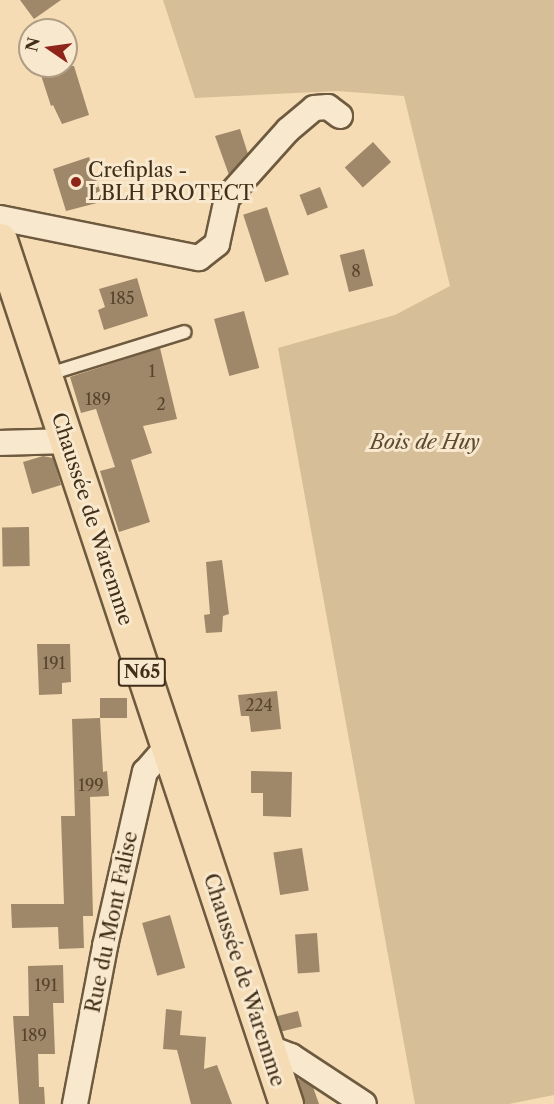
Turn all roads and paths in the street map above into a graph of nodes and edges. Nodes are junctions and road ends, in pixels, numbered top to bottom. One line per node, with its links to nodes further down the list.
1 (340, 116): 2 (street)
2 (0, 218)
3 (0, 240): 5 (main road, Chaussée de Waremme / N65)
4 (185, 332): 5 (lane)
5 (45, 376): 6 (main road, Chaussée de Waremme / N65)
6 (66, 441): 7 (street); 8 (main road, Chaussée de Waremme / N65)
7 (0, 442)
8 (167, 747): 9 (main road, Chaussée de Waremme / N65); 10 (street, Rue du Mont Falise)
9 (267, 1047): 11 (main road, Chaussée de Waremme / N65); 12 (street)
10 (75, 1104)
11 (286, 1104)
12 (364, 1104)

